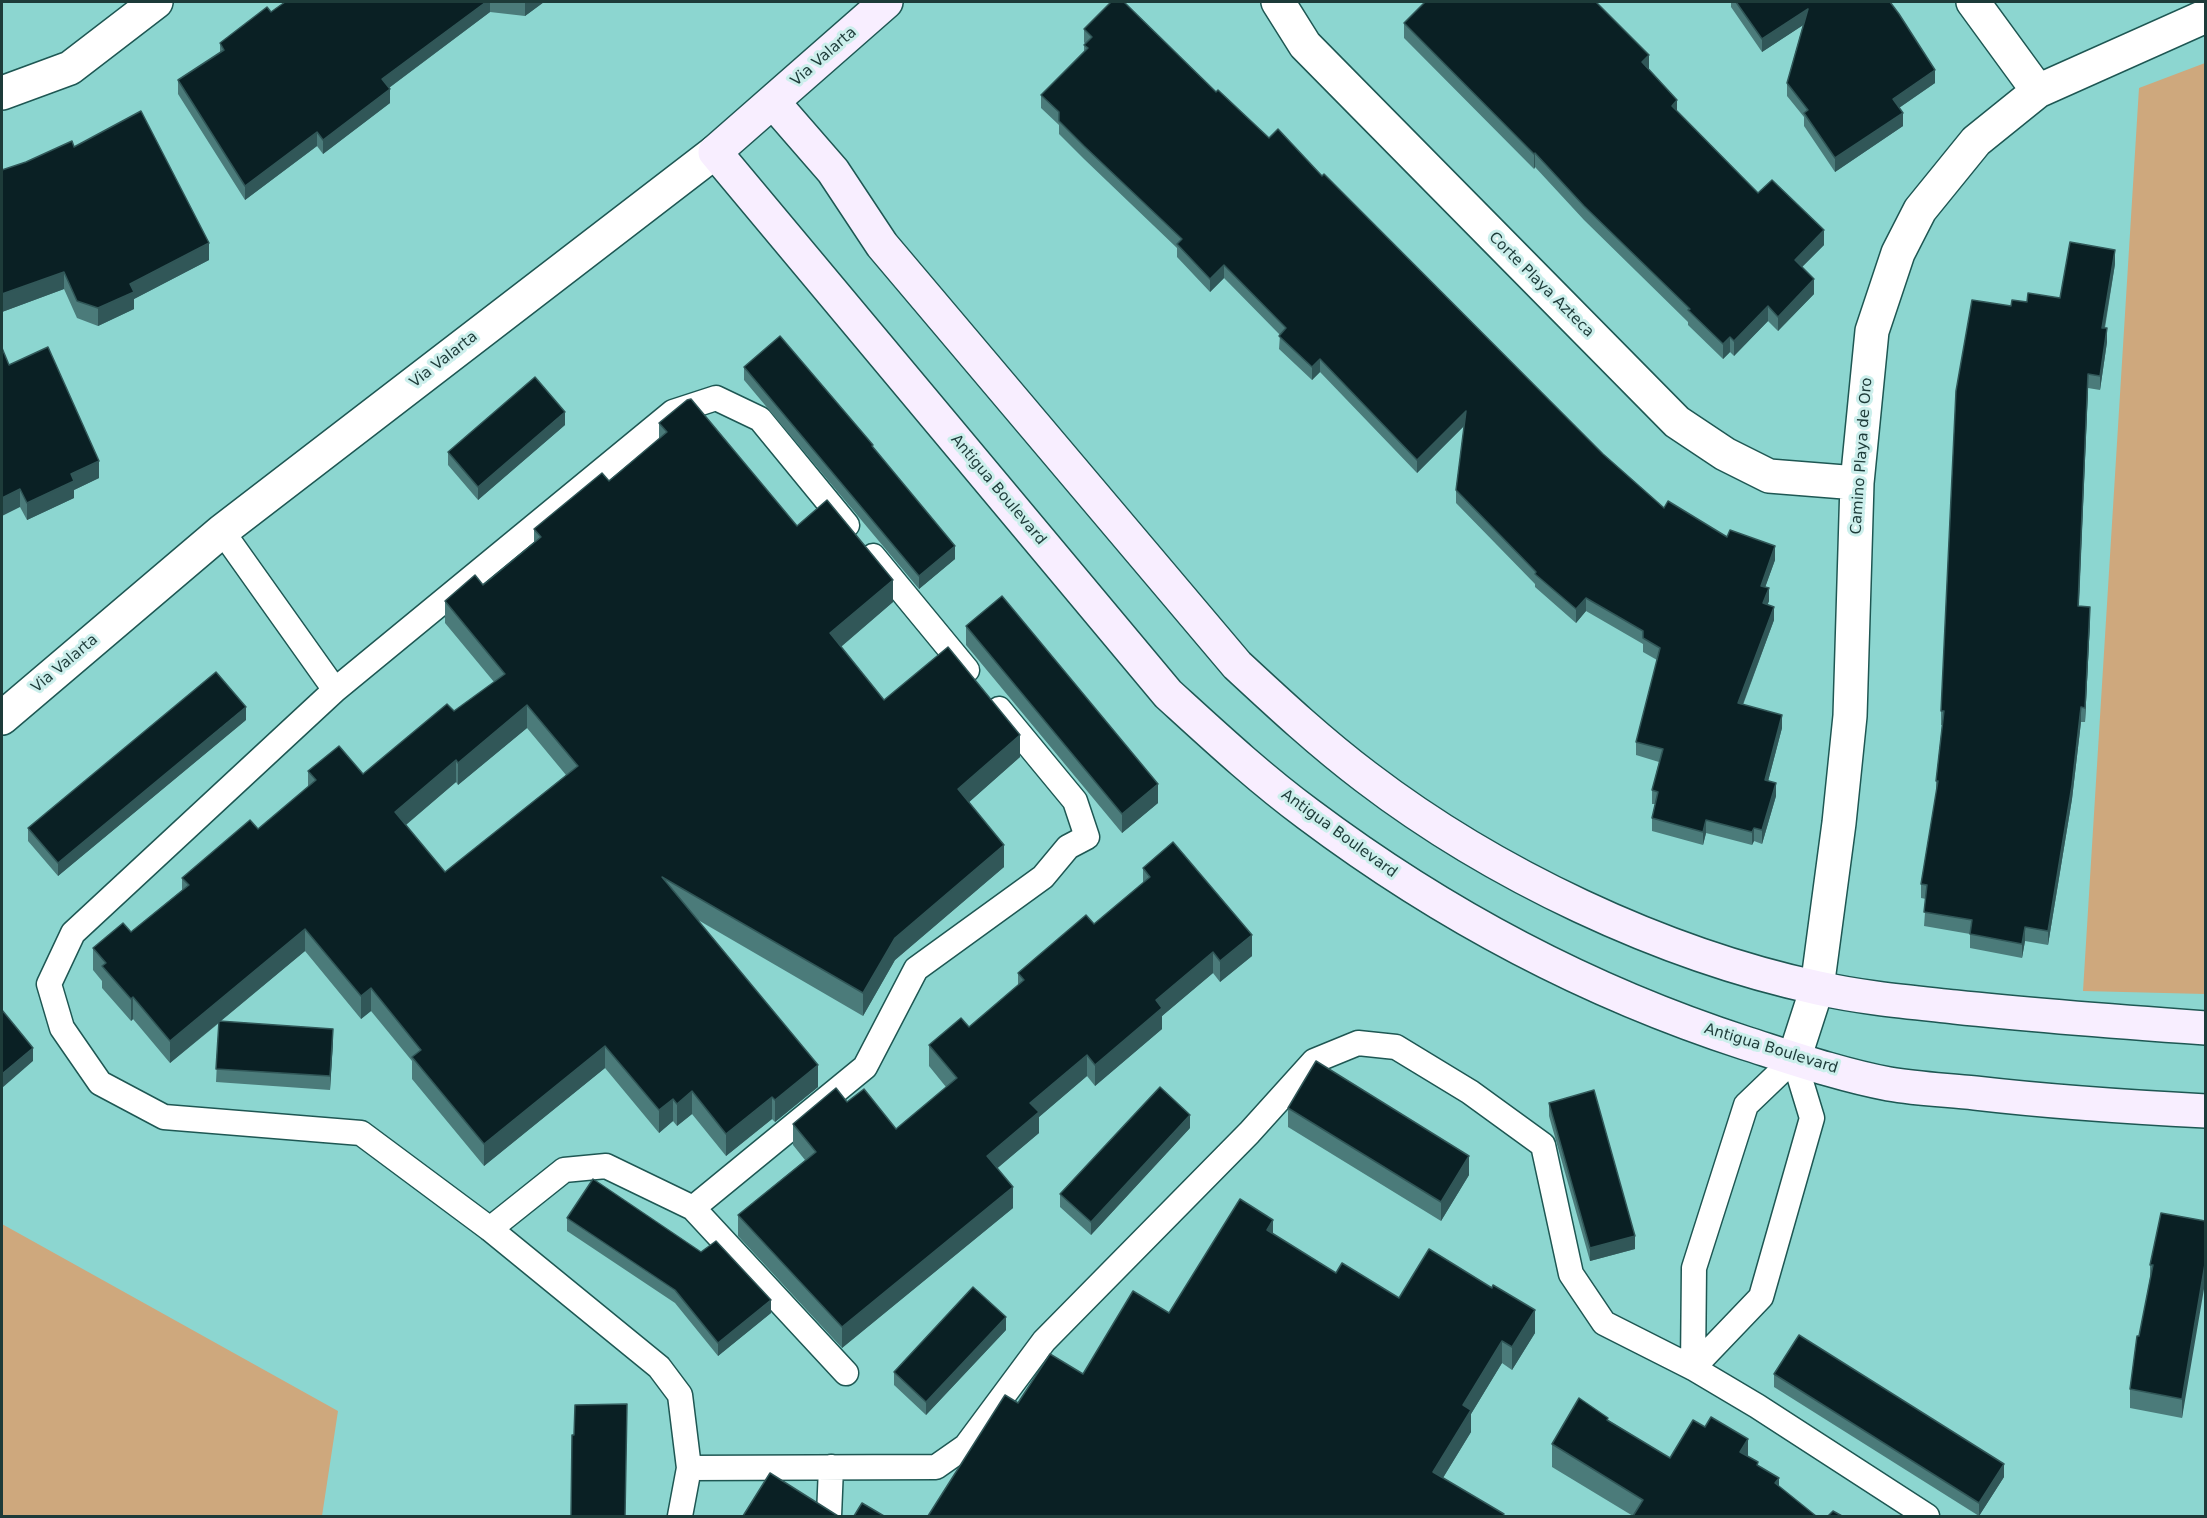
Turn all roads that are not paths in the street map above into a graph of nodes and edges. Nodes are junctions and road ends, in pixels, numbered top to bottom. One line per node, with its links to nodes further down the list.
1 (156, 2): 7 (street)
2 (886, 2): 8 (main road, Via Valarta)
3 (1278, 2): 10 (street, Corte Playa Azteca)
4 (1973, 2): 6 (street)
5 (2205, 16): 6 (street, Camino Playa de Oro)
6 (2038, 92): 10 (street, Camino Playa de Oro)
7 (2, 93)
8 (773, 102): 9 (main road, Via Valarta); 14 (main road)
9 (715, 152): 11 (street, Via Valarta); 16 (main road, Antigua Boulevard)
10 (1857, 483): 14 (street, Camino Playa de Oro)
11 (222, 531): 12 (lane); 13 (street, Via Valarta)
12 (335, 690): 18 (lane); 19 (lane)
13 (2, 718)
14 (1817, 988): 15 (main road); 16 (street, Camino Playa de Oro)
15 (2205, 1028)
16 (1794, 1059): 17 (main road, Antigua Boulevard); 20 (lane); 20 (lane)
17 (2205, 1111)
18 (693, 1208): 19 (lane); 21 (lane)
19 (490, 1229): 23 (lane)
20 (1693, 1368): 22 (lane); 26 (lane)
21 (846, 1373)
22 (831, 1467): 23 (lane); 25 (lane)
23 (690, 1468): 24 (lane)
24 (680, 1516)
25 (829, 1516)
26 (1927, 1516)

